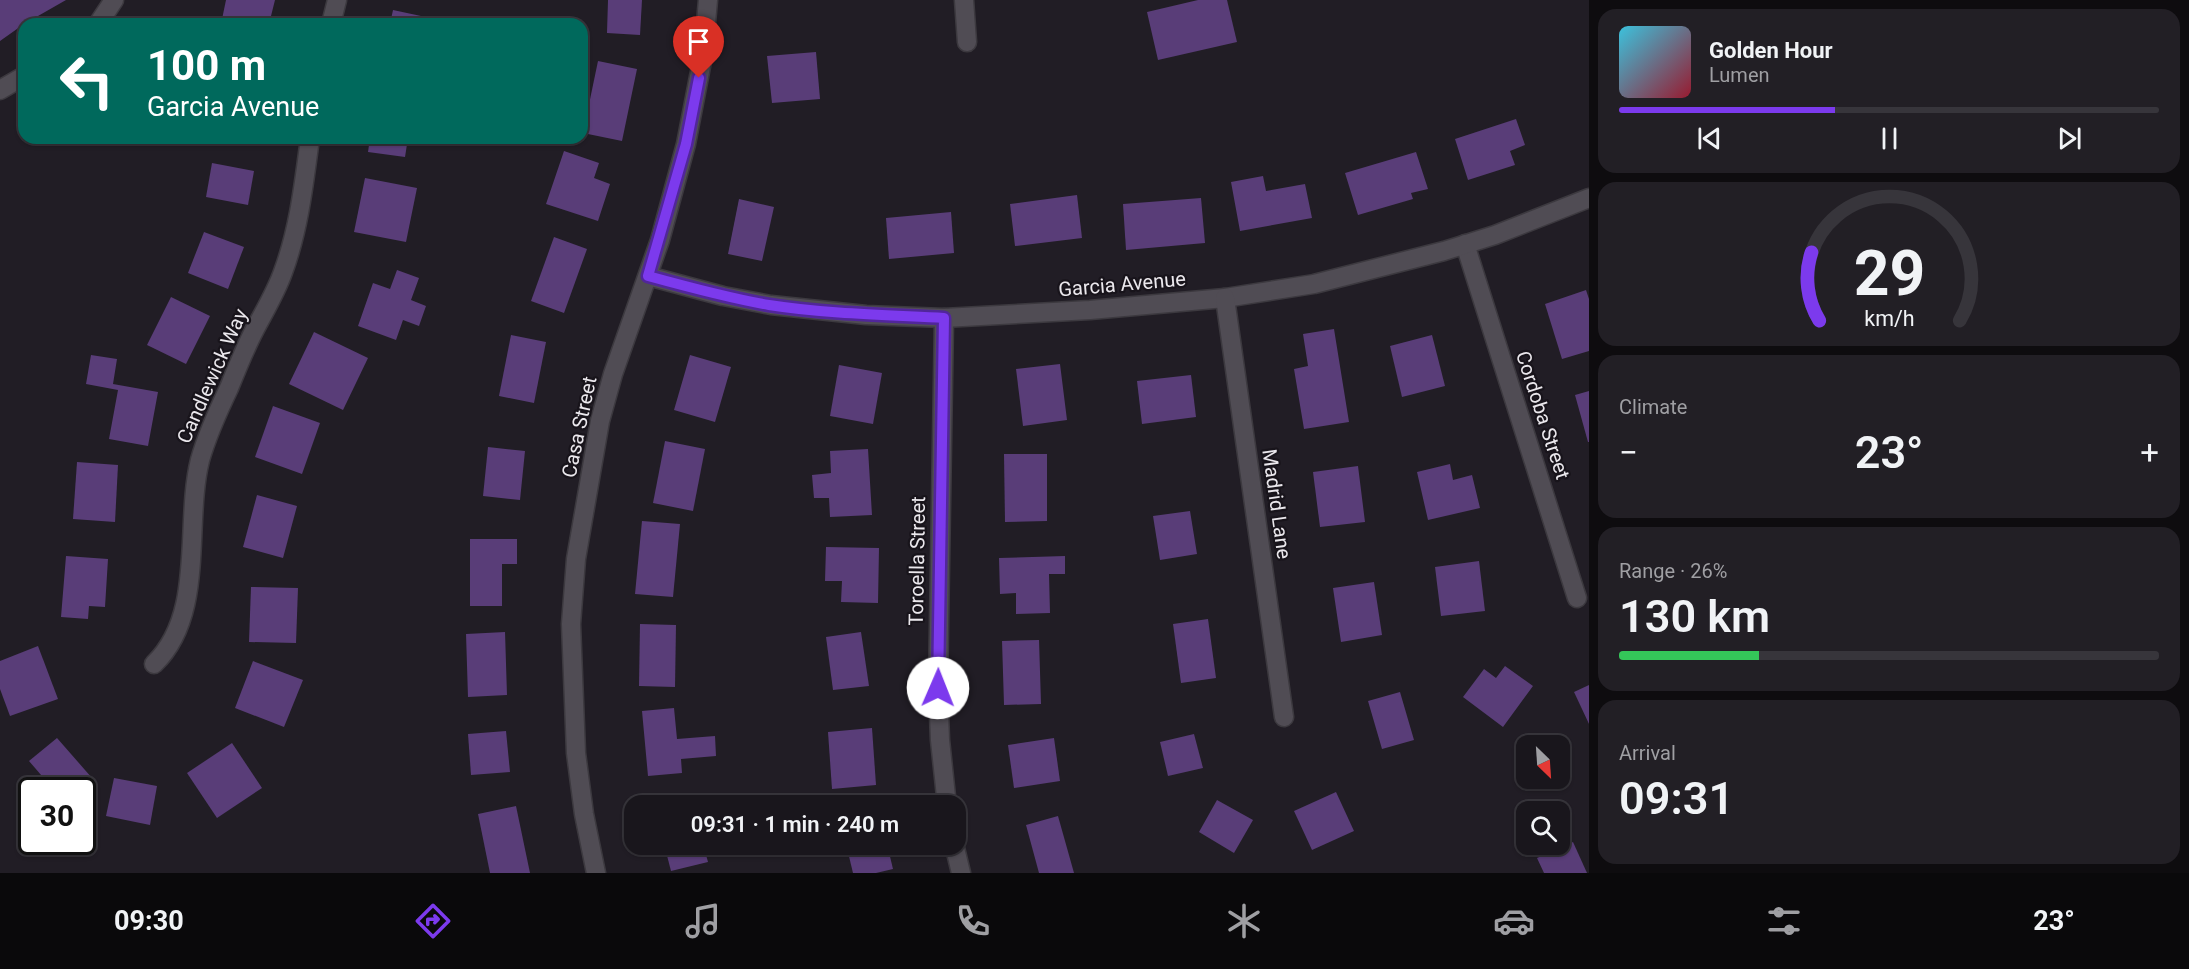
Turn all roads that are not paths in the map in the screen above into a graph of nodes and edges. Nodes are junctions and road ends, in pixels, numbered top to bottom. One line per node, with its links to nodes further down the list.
1 (114, 0): 5 (street)
2 (337, 0): 6 (street)
3 (708, 0): 13 (street, Casa Street)
4 (964, 0): 7 (street)
5 (102, 18)
6 (332, 18)
7 (967, 42)
8 (18, 80): 9 (street)
9 (0, 90)
10 (309, 144): 17 (street, Candlewick Way)
11 (1589, 198): 12 (street, Garcia Avenue)
12 (1465, 244): 14 (street, Garcia Avenue); 16 (street, Cordoba Street)
13 (648, 276): 15 (street, Garcia Avenue); 21 (street, Casa Street)
14 (1225, 298): 15 (street, Garcia Avenue); 18 (street, Madrid Lane)
15 (944, 318): 19 (street, Toroella Street)
16 (1577, 598)
17 (154, 664)
18 (1284, 717)
19 (946, 795)
20 (957, 855): 22 (street)
21 (596, 873)
22 (962, 873)

